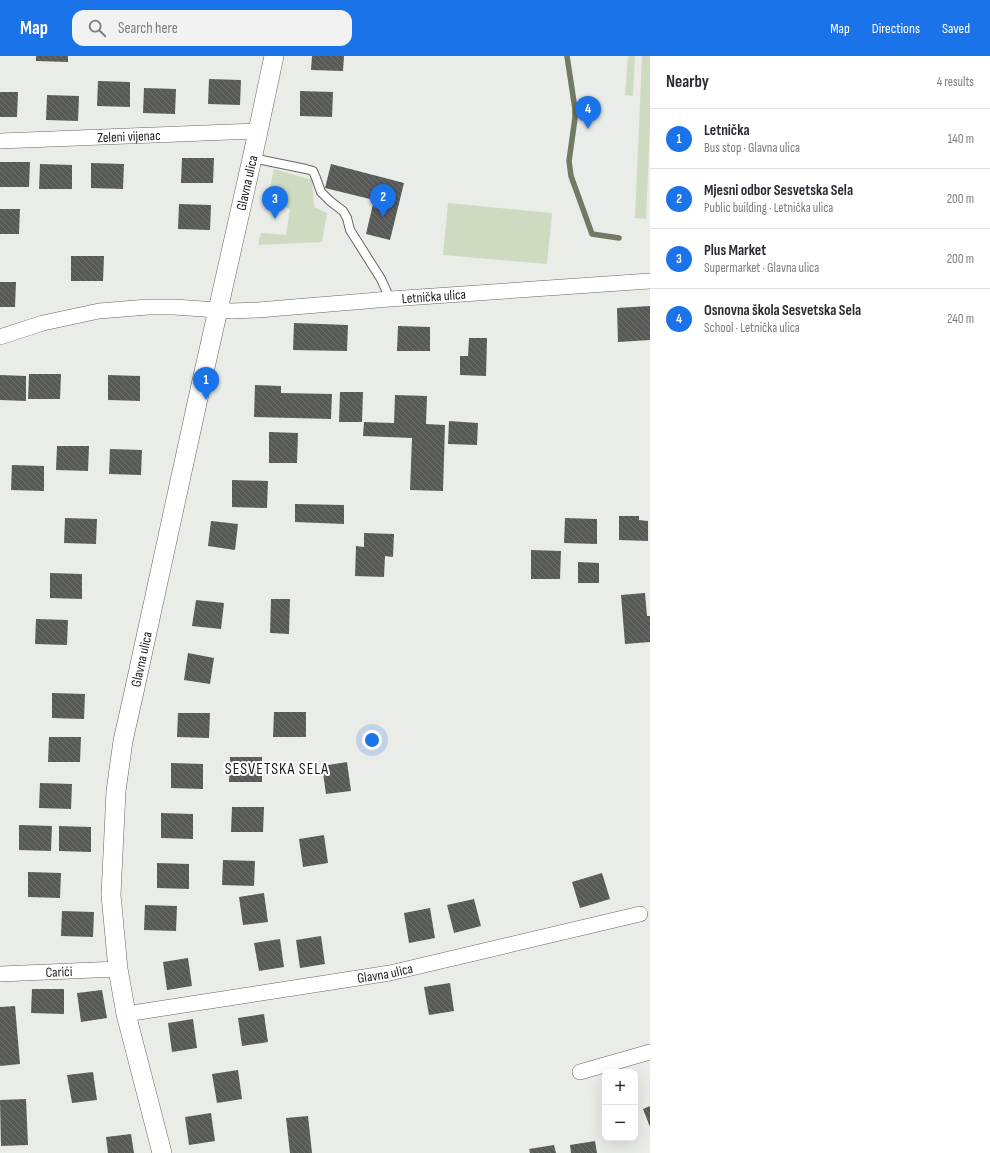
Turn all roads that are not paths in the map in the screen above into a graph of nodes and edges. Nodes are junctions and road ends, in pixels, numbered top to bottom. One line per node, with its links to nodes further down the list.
1 (274, 56): 2 (street, Glavna ulica)
2 (258, 131): 3 (street, Zeleni vijenac); 4 (street, Glavna ulica)
3 (0, 141)
4 (252, 158): 6 (lane); 7 (street, Glavna ulica)
5 (650, 281): 6 (street, Letnička ulica)
6 (390, 299): 7 (street, Letnička ulica)
7 (218, 310): 8 (street); 10 (street, Glavna ulica)
8 (0, 337)
9 (640, 914): 12 (street, Glavna ulica)
10 (118, 969): 11 (street, Carići); 12 (street, Glavna ulica)
11 (0, 974)
12 (126, 1014): 15 (street, Glavna ulica)
13 (650, 1052): 14 (street)
14 (580, 1072)
15 (162, 1153)

